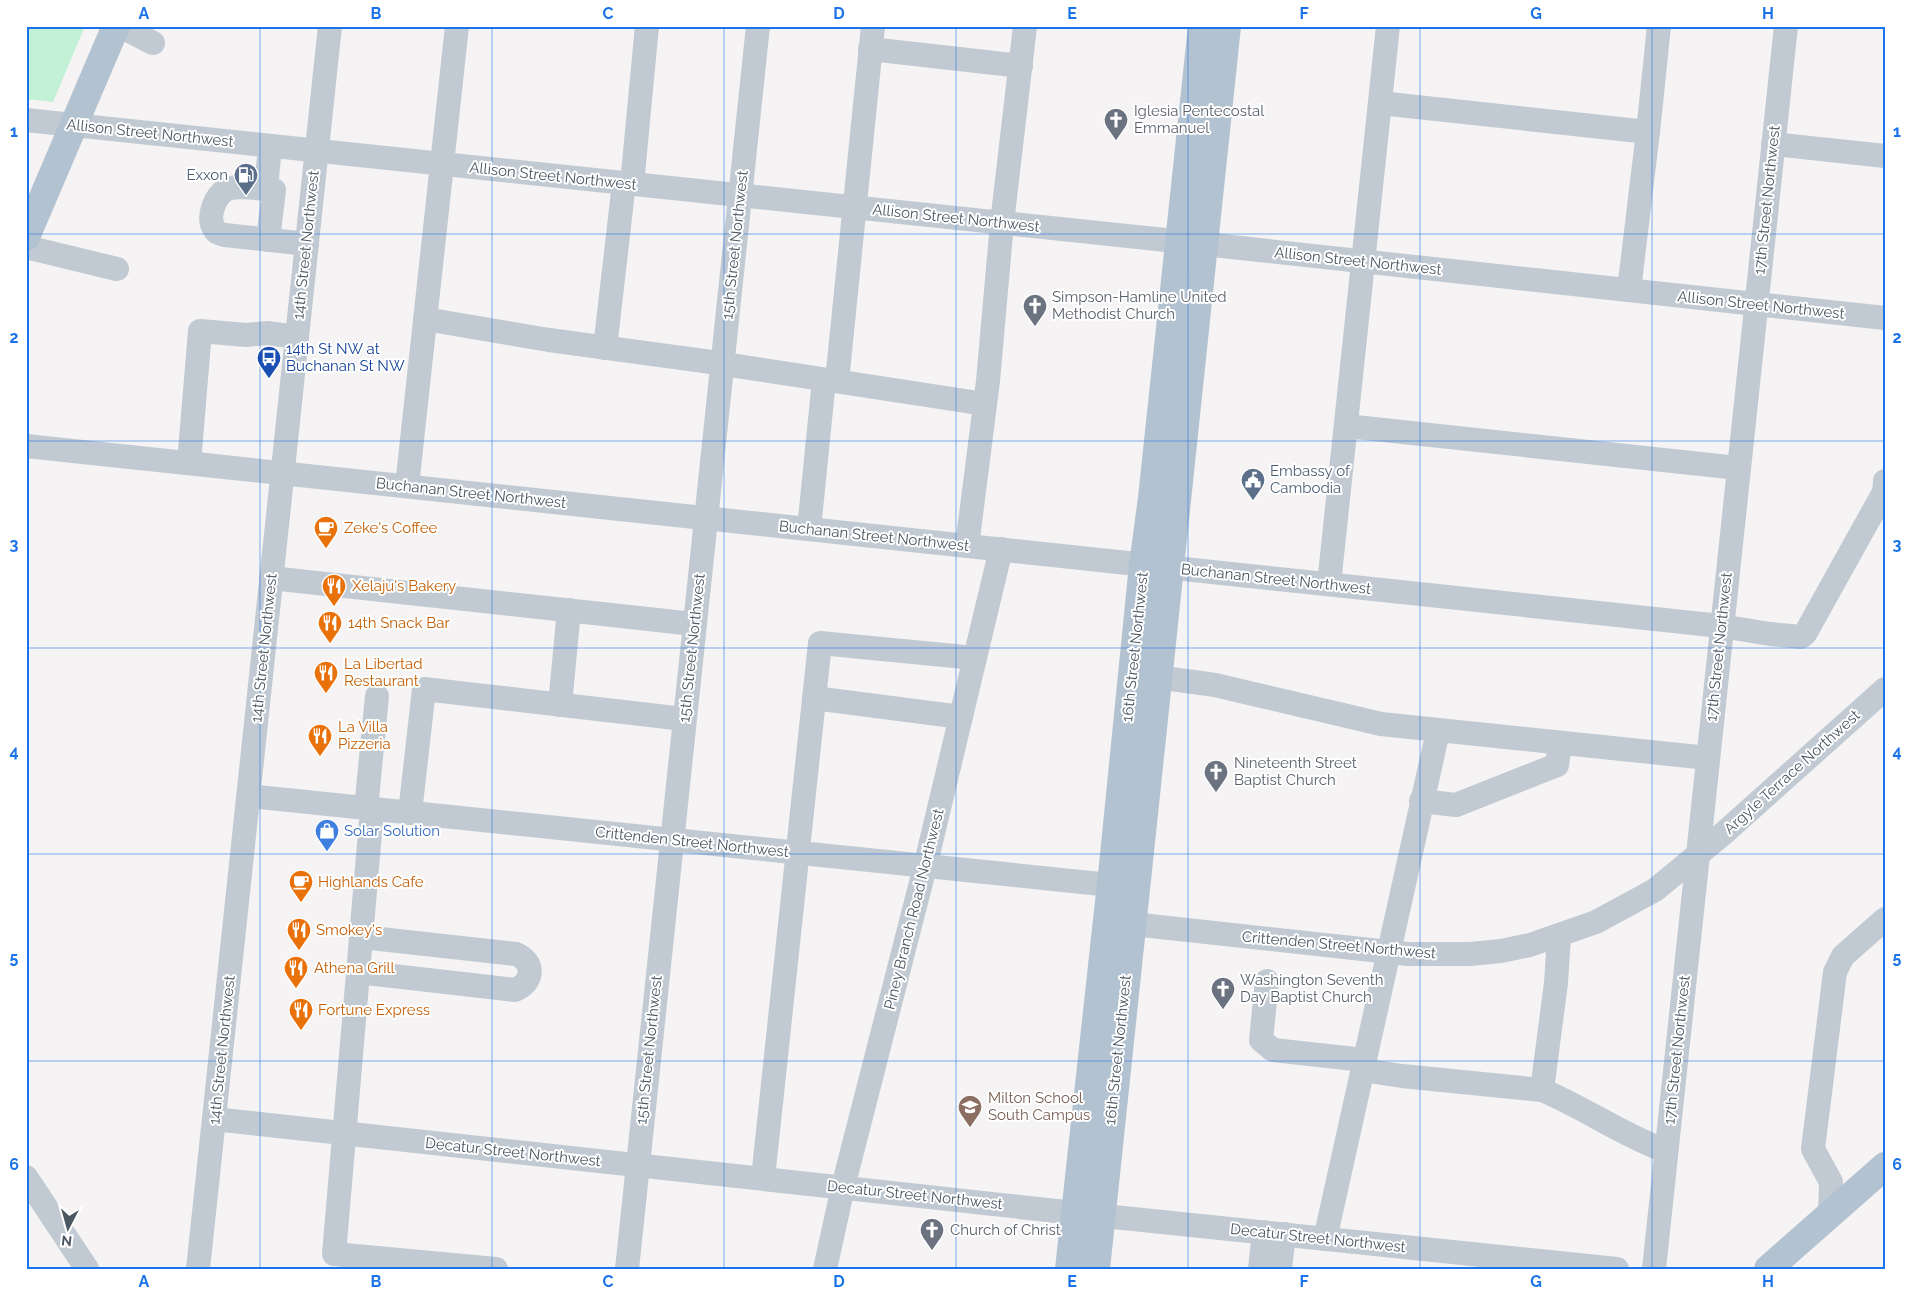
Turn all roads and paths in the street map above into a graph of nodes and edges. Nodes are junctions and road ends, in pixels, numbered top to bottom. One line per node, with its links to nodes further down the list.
1 (116, 26): 18 (main road)
2 (120, 26): 14 (street)
3 (330, 26): 22 (street, 14th Street Northwest)
4 (457, 26): 24 (street)
5 (647, 26): 25 (street)
6 (758, 26): 28 (street, 15th Street Northwest)
7 (1025, 26): 15 (street)
8 (1202, 26): 33 (main road, 16th Street Northwest)
9 (1227, 26): 33 (main road, 16th Street Northwest)
10 (1388, 26): 16 (street)
11 (1659, 26): 19 (street)
12 (1786, 26): 20 (street, 17th Street Northwest)
13 (872, 38): 15 (street); 29 (street)
14 (153, 43)
15 (1021, 66): 30 (street)
16 (1380, 103): 19 (street); 36 (street)
17 (26, 120): 18 (street, Allison Street Northwest)
18 (74, 125): 21 (street, Allison Street Northwest); 31 (main road)
19 (1648, 132): 38 (street)
20 (1773, 144): 23 (street); 39 (street, 17th Street Northwest)
21 (270, 146): 22 (street, Allison Street Northwest); 26 (street)
22 (316, 151): 24 (street, Allison Street Northwest); 27 (street, 14th Street Northwest)
23 (1885, 156)
24 (442, 164): 25 (street, Allison Street Northwest); 41 (street)
25 (628, 183): 28 (street, Allison Street Northwest); 43 (street)
26 (270, 189): 27 (street); 32 (street); 32 (street)
27 (311, 195): 34 (street, 14th Street Northwest)
28 (739, 195): 29 (street, Allison Street Northwest); 44 (street, 15th Street Northwest)
29 (854, 207): 30 (street, Allison Street Northwest); 45 (street)
30 (1002, 223): 33 (street, Allison Street Northwest); 46 (street)
31 (26, 237)
32 (268, 240): 34 (street)
33 (1192, 243): 36 (street, Allison Street Northwest); 59 (main road, 16th Street Northwest)
34 (307, 244): 42 (street, 14th Street Northwest)
35 (26, 247): 37 (street)
36 (1363, 261): 38 (street, Allison Street Northwest); 47 (street)
37 (117, 269)
38 (1629, 290): 39 (street, Allison Street Northwest)
39 (1756, 304): 40 (street, Allison Street Northwest); 50 (street, 17th Street Northwest)
40 (1885, 318)
41 (426, 319): 43 (street); 53 (street)
42 (297, 337): 49 (street); 51 (street, 14th Street Northwest)
43 (605, 348): 44 (street)
44 (723, 364): 45 (street); 55 (street, 15th Street Northwest)
45 (830, 381): 46 (street); 56 (street)
46 (985, 404): 57 (street)
47 (1346, 426): 50 (street); 61 (street)
48 (26, 446): 49 (street, Buchanan Street Northwest)
49 (189, 463): 51 (street, Buchanan Street Northwest)
50 (1738, 468): 64 (street, 17th Street Northwest)
51 (282, 472): 53 (street, Buchanan Street Northwest); 60 (street, 14th Street Northwest)
52 (1885, 482): 54 (street)
53 (407, 486): 55 (street, Buchanan Street Northwest)
54 (1885, 492): 64 (street, Buchanan Street Northwest)
55 (706, 518): 56 (street, Buchanan Street Northwest); 63 (street, 15th Street Northwest)
56 (809, 529): 57 (street, Buchanan Street Northwest)
57 (967, 546): 58 (street, Buchanan Street Northwest)
58 (1001, 549): 59 (street, Buchanan Street Northwest); 65 (street, Piney Branch Road Northwest)
59 (1156, 566): 61 (street, Buchanan Street Northwest); 66 (main road, 16th Street Northwest); 84 (main road, 16th Street Northwest)
60 (271, 578): 62 (street); 76 (street, 14th Street Northwest)
61 (1329, 584): 64 (street, Buchanan Street Northwest)
62 (569, 610): 63 (street); 70 (street)
63 (694, 624): 72 (street, 15th Street Northwest)
64 (1721, 626): 75 (street, 17th Street Northwest)
65 (975, 658): 69 (street); 71 (street, Piney Branch Road Northwest)
66 (1157, 677): 73 (street); 84 (main road, 16th Street Northwest)
67 (1885, 689): 82 (street, Argyle Terrace Northwest)
68 (377, 696): 78 (street)
69 (814, 698): 71 (street); 81 (street)
70 (560, 705): 72 (street); 79 (street)
71 (961, 716): 83 (street, Piney Branch Road Northwest)
72 (684, 719): 80 (street, 15th Street Northwest)
73 (1438, 730): 74 (street); 77 (street)
74 (1560, 744): 75 (street); 77 (street)
75 (1708, 758): 82 (street, 17th Street Northwest)
76 (249, 796): 78 (street, Crittenden Street Northwest); 94 (street, 14th Street Northwest)
77 (1422, 801): 89 (street)
78 (369, 809): 79 (street, Crittenden Street Northwest); 88 (street)
79 (410, 813): 80 (street, Crittenden Street Northwest)
80 (672, 840): 81 (street, Crittenden Street Northwest); 97 (street, 15th Street Northwest)
81 (797, 854): 83 (street, Crittenden Street Northwest); 100 (street)
82 (1698, 854): 87 (street, Crittenden Street Northwest); 96 (street, 17th Street Northwest)
83 (925, 867): 84 (street, Crittenden Street Northwest); 101 (street, Piney Branch Road Northwest)
84 (1123, 886): 86 (main road, 16th Street Northwest)
85 (1885, 919): 103 (street)
86 (1119, 923): 89 (street, Crittenden Street Northwest); 102 (main road, 16th Street Northwest)
87 (1559, 936): 89 (street, Crittenden Street Northwest); 93 (street)
88 (362, 937): 90 (street); 90 (street)
89 (1388, 953): 92 (street)
90 (358, 972): 95 (street)
91 (1266, 981): 92 (street)
92 (1363, 1065): 93 (street); 105 (street)
93 (1542, 1090): 96 (street)
94 (214, 1120): 95 (street, Decatur Street Northwest); 109 (street, 14th Street Northwest)
95 (345, 1134): 97 (street, Decatur Street Northwest); 106 (street)
96 (1666, 1151): 118 (street, 17th Street Northwest)
97 (636, 1164): 100 (street, Decatur Street Northwest); 111 (street, 15th Street Northwest)
98 (1885, 1166): 103 (main road)
99 (26, 1177): 108 (street)
100 (763, 1178): 101 (street, Decatur Street Northwest)
101 (843, 1186): 102 (street, Decatur Street Northwest); 112 (street, Piney Branch Road Northwest)
102 (1088, 1214): 104 (street, Decatur Street Northwest); 113 (main road, 16th Street Northwest); 114 (main road, 16th Street Northwest)
103 (1830, 1214): 119 (main road)
104 (1274, 1233): 105 (street, Decatur Street Northwest); 115 (street); 116 (street)
105 (1325, 1239): 107 (street, Decatur Street Northwest)
106 (333, 1261): 110 (street)
107 (1466, 1261): 117 (street, Decatur Street Northwest)
108 (87, 1269)
109 (198, 1269)
110 (496, 1269)
111 (627, 1269)
112 (825, 1269)
113 (1069, 1269)
114 (1096, 1269)
115 (1260, 1269)
116 (1280, 1269)
117 (1617, 1269)
118 (1654, 1269)
119 (1768, 1269)

